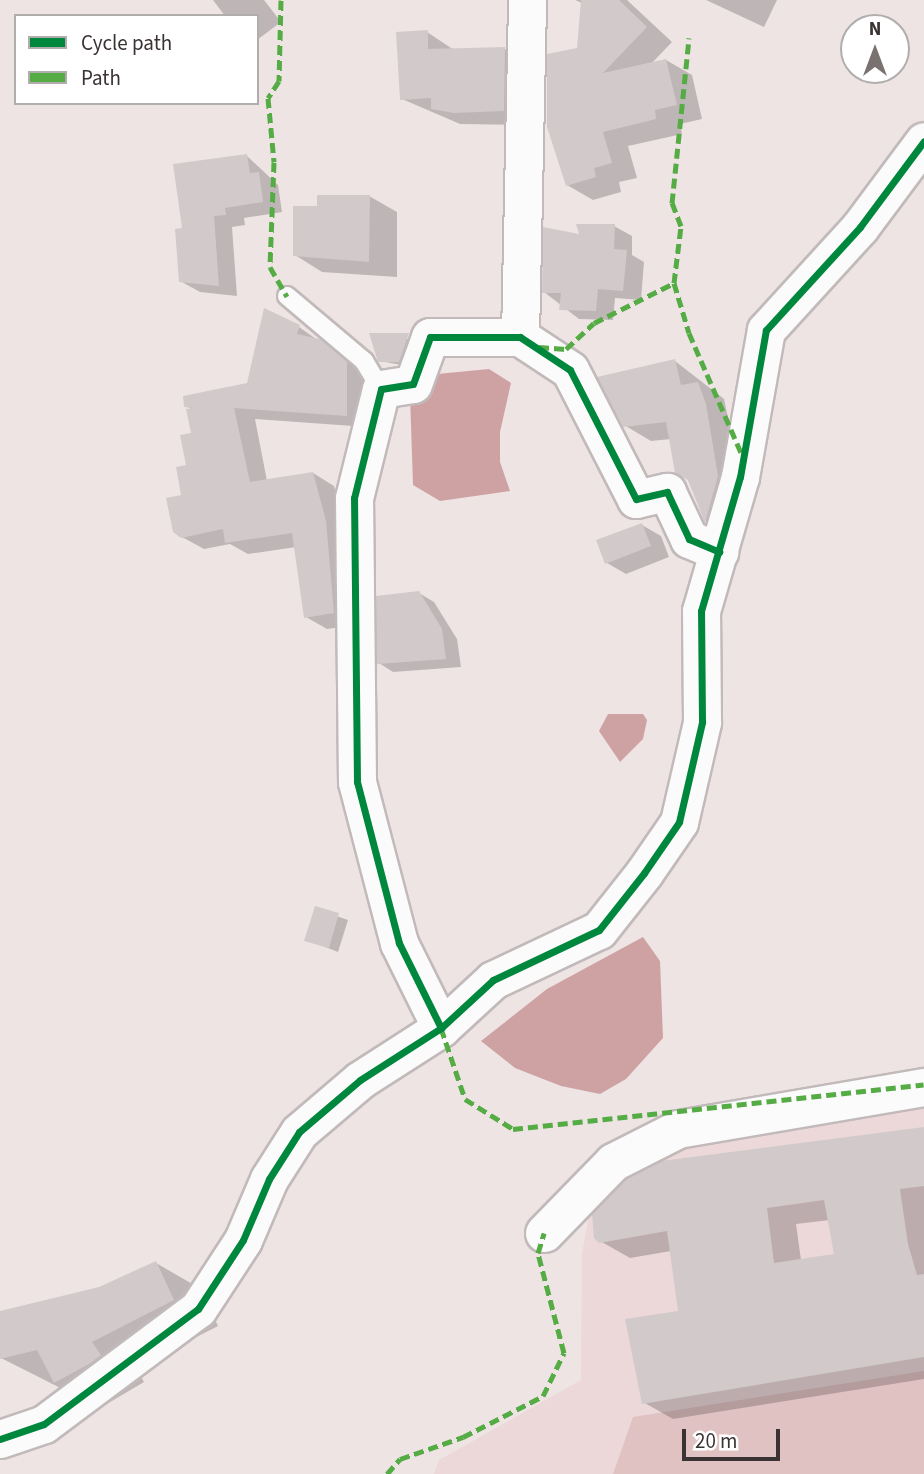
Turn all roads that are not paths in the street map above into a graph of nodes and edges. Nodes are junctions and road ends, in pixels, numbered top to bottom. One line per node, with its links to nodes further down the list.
1 (527, 0): 4 (street)
2 (924, 141): 6 (street)
3 (287, 296): 5 (lane)
4 (520, 337): 5 (street); 6 (street)
5 (381, 389): 7 (street)
6 (719, 552): 7 (street)
7 (440, 1028): 10 (street)
8 (924, 1087): 9 (street)
9 (544, 1233)
10 (0, 1439)

